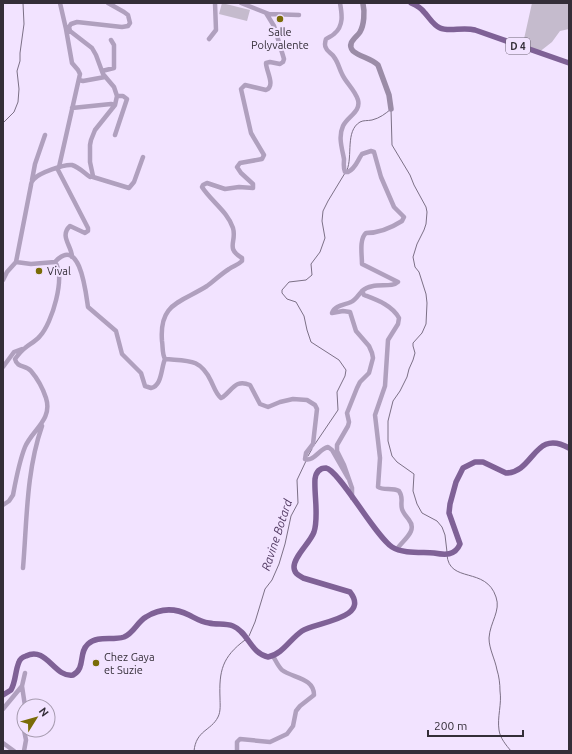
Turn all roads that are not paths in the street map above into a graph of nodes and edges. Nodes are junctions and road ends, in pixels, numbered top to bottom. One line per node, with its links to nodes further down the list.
1 (60, 3): 9 (street)
2 (108, 3): 9 (street)
3 (215, 3): 10 (street)
4 (241, 3): 7 (street)
5 (340, 3): 29 (street)
6 (411, 3): 12 (main road, D 4)
7 (266, 13): 8 (street); 31 (street)
8 (299, 15)
9 (67, 29): 13 (street); 15 (street)
10 (209, 39)
11 (111, 40): 13 (street)
12 (569, 63)
13 (102, 71): 14 (street)
14 (105, 77): 15 (street); 16 (street)
15 (79, 80): 18 (street)
16 (117, 96): 17 (street); 20 (street)
17 (114, 105): 18 (street); 23 (street)
18 (72, 108): 22 (street)
19 (45, 135): 24 (street)
20 (114, 135)
21 (144, 157): 23 (street)
22 (58, 168): 23 (street); 24 (street); 25 (street)
23 (93, 177)
24 (32, 182): 26 (street)
25 (72, 257): 27 (street); 31 (street)
26 (16, 262): 27 (street); 28 (street)
27 (55, 262): 30 (street)
28 (3, 280)
29 (362, 291): 35 (street); 38 (street)
30 (24, 349): 32 (street); 33 (street)
31 (165, 359): 35 (street)
32 (3, 367)
33 (44, 420): 37 (street); 39 (street)
34 (569, 448): 38 (main road)
35 (348, 478): 36 (street)
36 (352, 498): 38 (main road); 40 (main road)
37 (3, 505)
38 (397, 549)
39 (22, 568)
40 (273, 656): 43 (main road); 50 (street)
41 (25, 673): 42 (street)
42 (22, 686): 44 (street); 45 (street)
43 (3, 695)
44 (23, 698)
45 (3, 709)
46 (26, 738): 49 (street)
47 (3, 743): 48 (street)
48 (14, 751)
49 (24, 751)
50 (237, 751)

